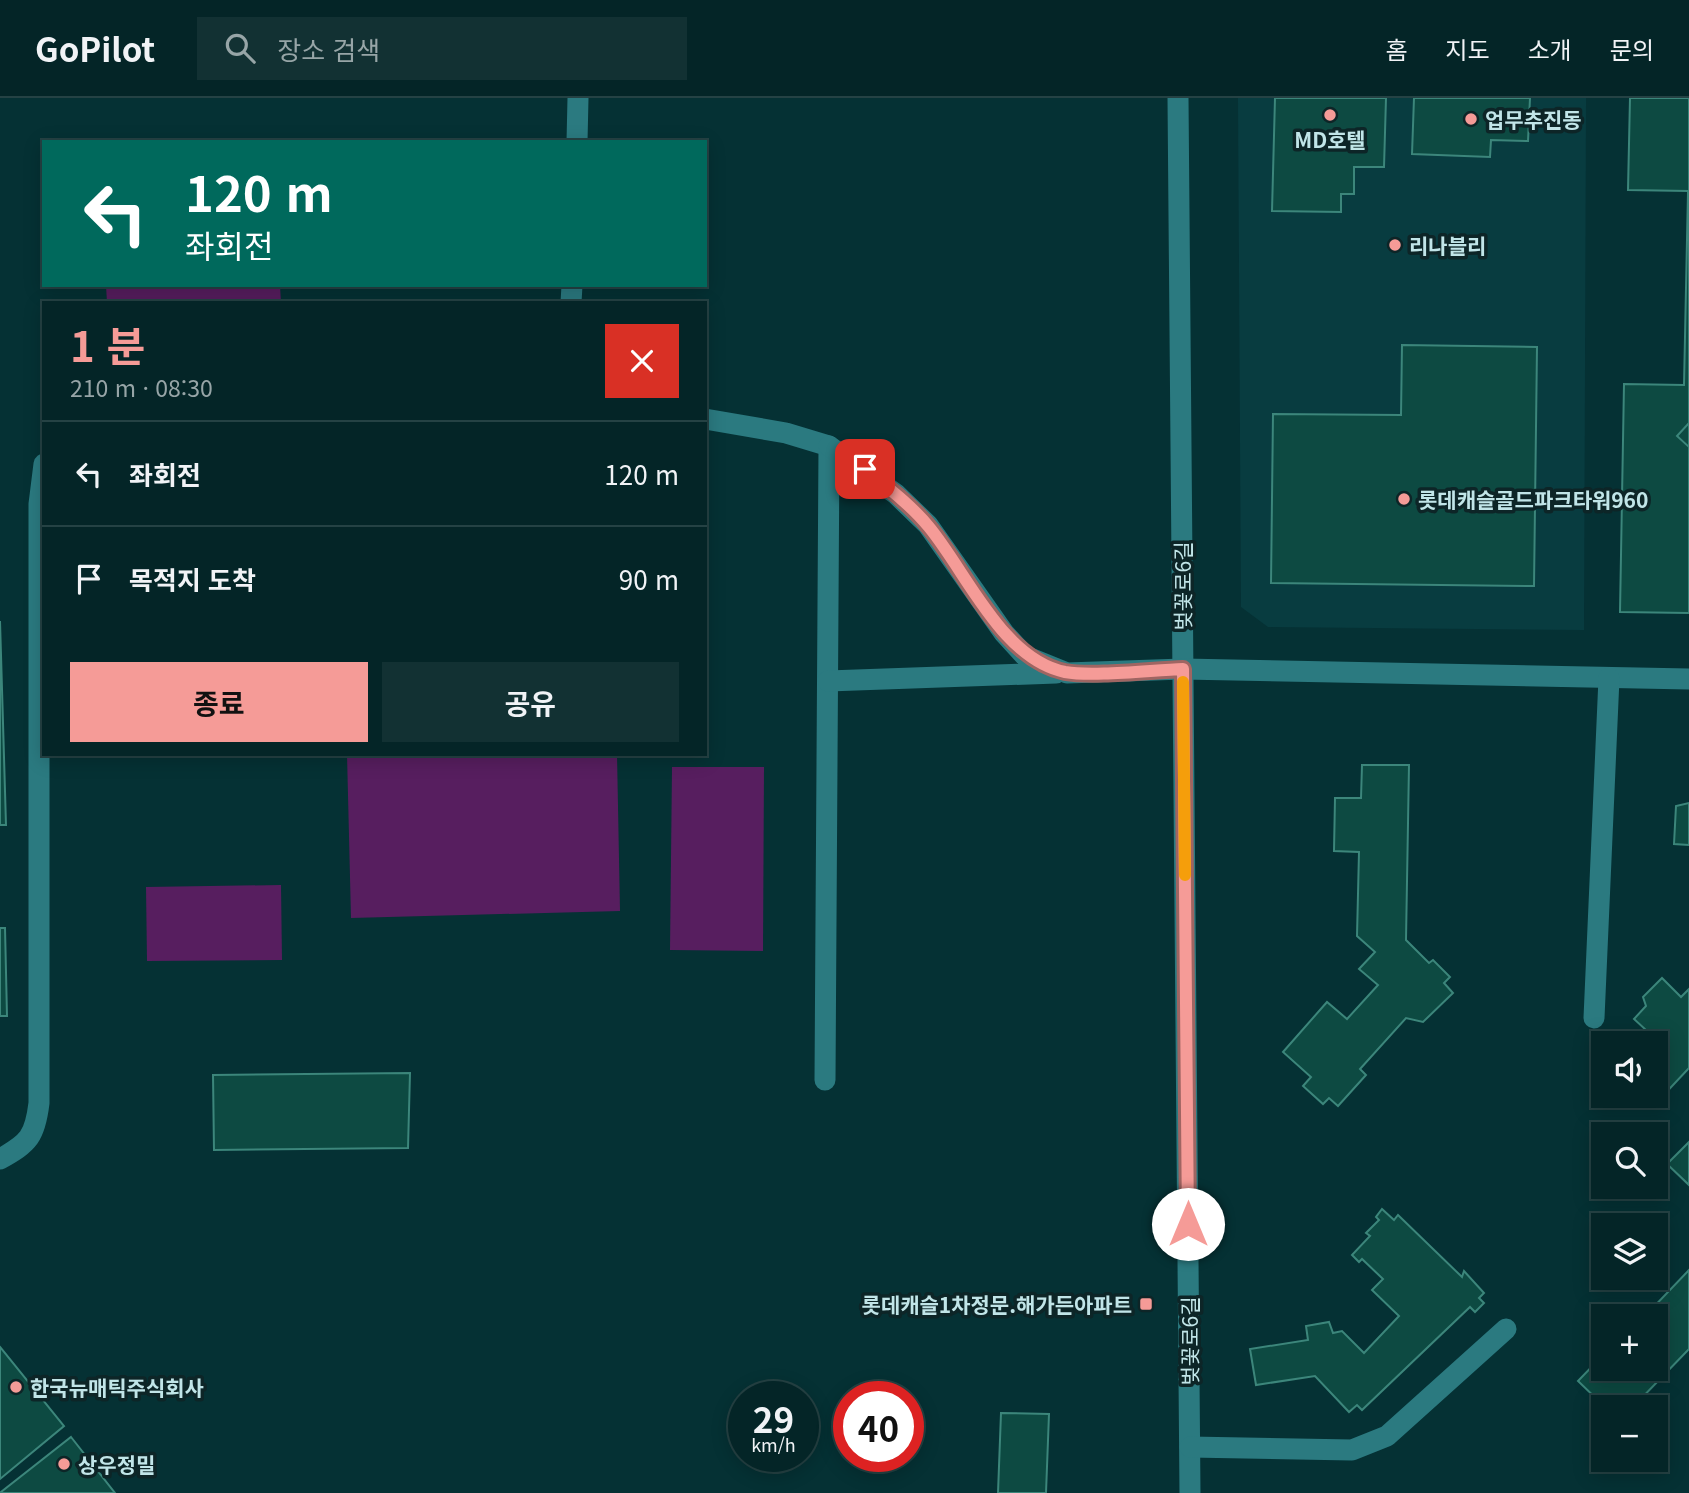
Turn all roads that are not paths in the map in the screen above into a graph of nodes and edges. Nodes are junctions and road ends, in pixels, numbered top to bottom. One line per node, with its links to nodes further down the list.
1 (578, 98): 3 (street)
2 (1178, 98): 7 (street, 벚꽃로6길)
3 (576, 140)
4 (707, 419): 5 (street)
5 (829, 446): 8 (street); 11 (street)
6 (42, 480): 14 (street)
7 (1183, 669): 8 (street); 9 (street); 16 (street, 벚꽃로6길)
8 (1067, 673): 11 (street)
9 (1609, 678): 10 (street); 12 (street)
10 (1689, 679)
11 (828, 681): 13 (street)
12 (1594, 1018)
13 (825, 1080)
14 (0, 1159)
15 (1506, 1329): 16 (street)
16 (1189, 1447): 17 (street, 벚꽃로6길)
17 (1190, 1493)

